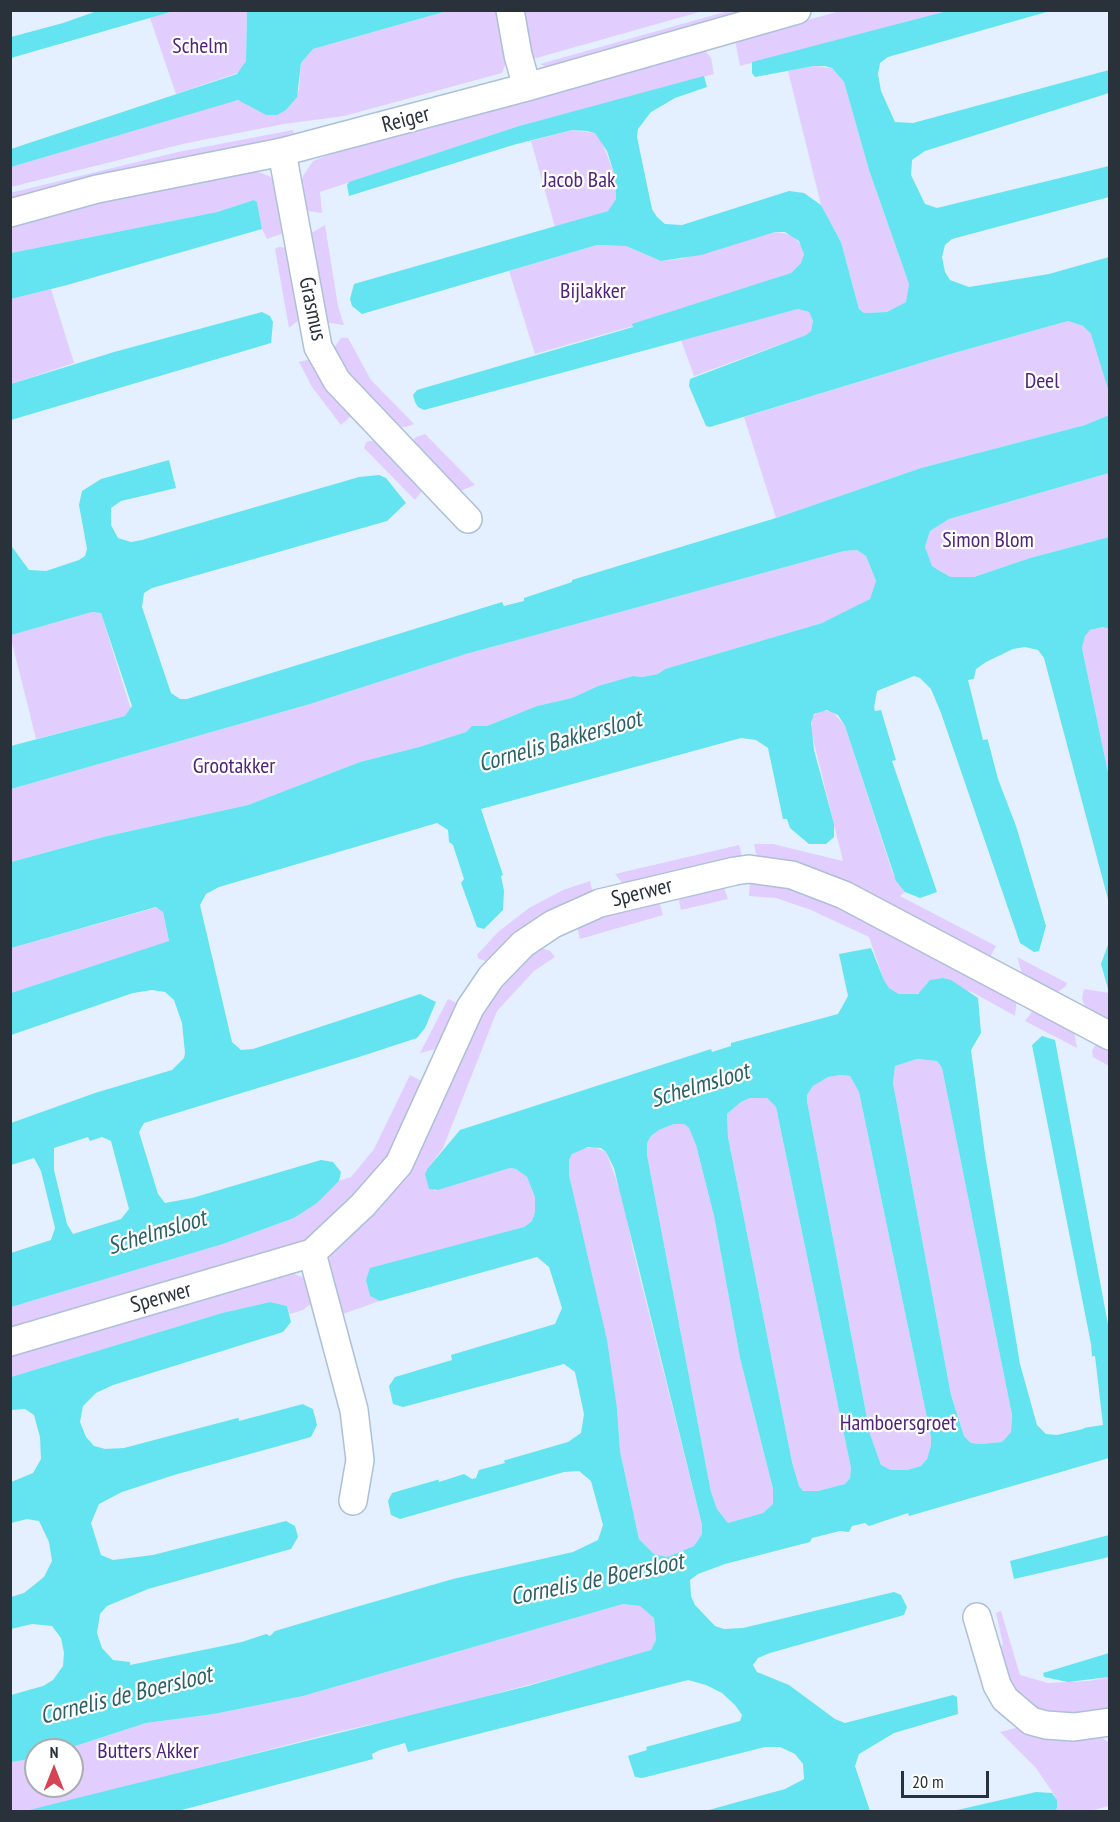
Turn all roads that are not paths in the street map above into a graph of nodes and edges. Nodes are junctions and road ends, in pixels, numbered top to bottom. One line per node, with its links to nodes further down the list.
1 (510, 10): 3 (street)
2 (797, 10): 3 (street, Reiger)
3 (527, 87): 4 (street, Reiger)
4 (282, 152): 5 (street, Reiger); 6 (street, Grasmus)
5 (10, 213)
6 (468, 519)
7 (1110, 1036): 8 (street, Sperwer)
8 (312, 1253): 9 (street, Sperwer); 10 (street)
9 (10, 1342)
10 (352, 1501)
11 (977, 1617): 12 (street)
12 (1110, 1722)

